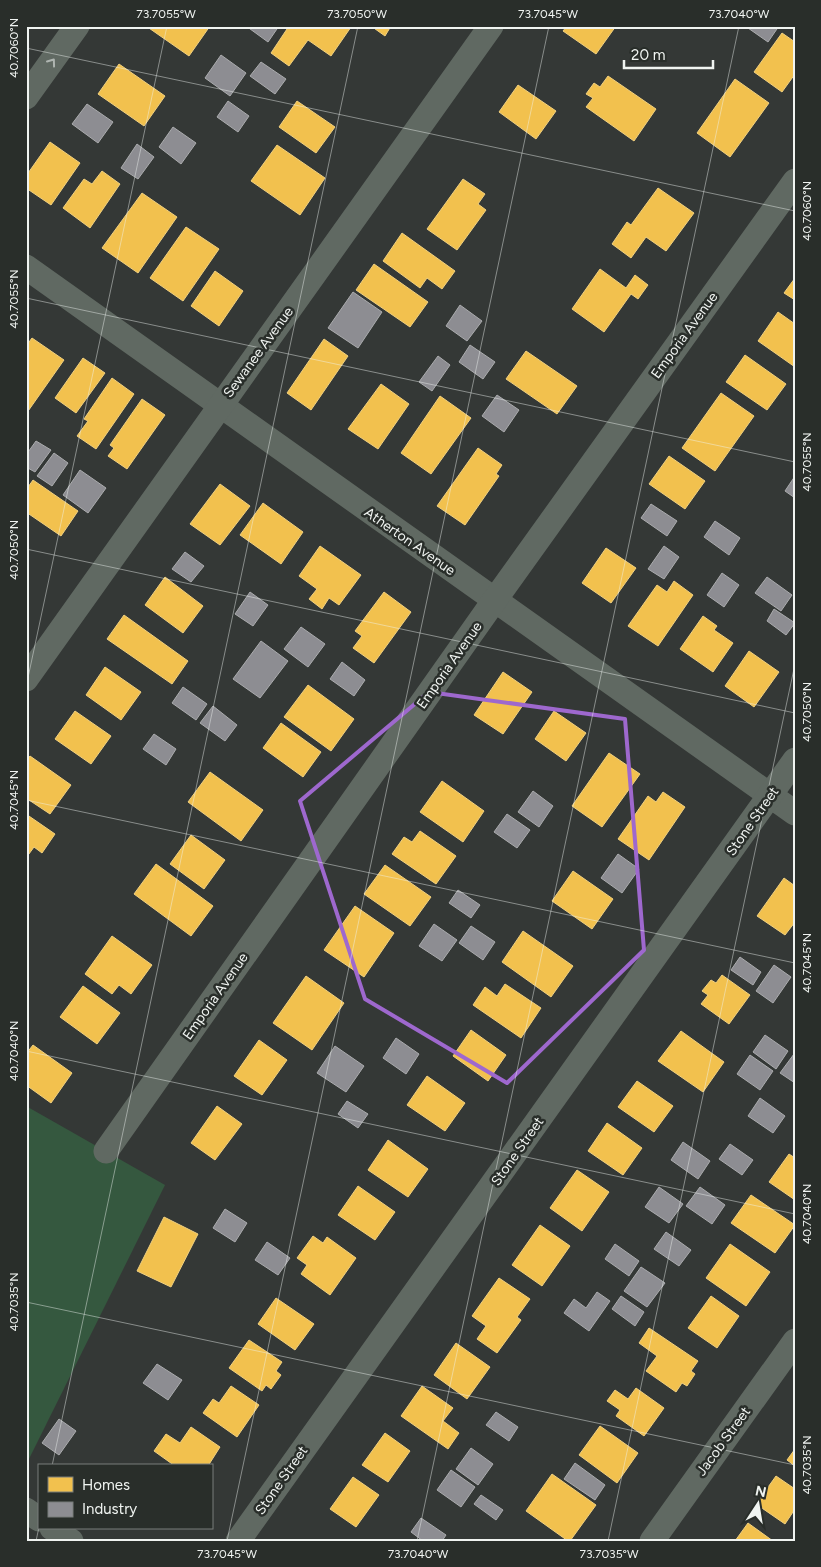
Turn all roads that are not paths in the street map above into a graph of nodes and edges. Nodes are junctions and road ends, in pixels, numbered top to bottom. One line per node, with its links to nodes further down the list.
1 (77, 26): 3 (street, one-way to 1)
2 (491, 26): 6 (street, Sewanee Avenue)
3 (26, 97)
4 (795, 181): 7 (street, Emporia Avenue)
5 (26, 267): 6 (street, Atherton Avenue)
6 (220, 406): 7 (street, Atherton Avenue); 8 (street, Sewanee Avenue)
7 (494, 601): 10 (street, Atherton Avenue); 12 (street, Emporia Avenue)
8 (26, 679)
9 (795, 760): 10 (street, Stone Street)
10 (770, 795): 11 (street, Atherton Avenue); 18 (street, Stone Street)
11 (795, 813)
12 (106, 1151)
13 (795, 1341): 19 (street, Jacob Street)
14 (26, 1510): 15 (street)
15 (38, 1518)
16 (55, 1530): 17 (street)
17 (70, 1541)
18 (238, 1541)
19 (652, 1541)

